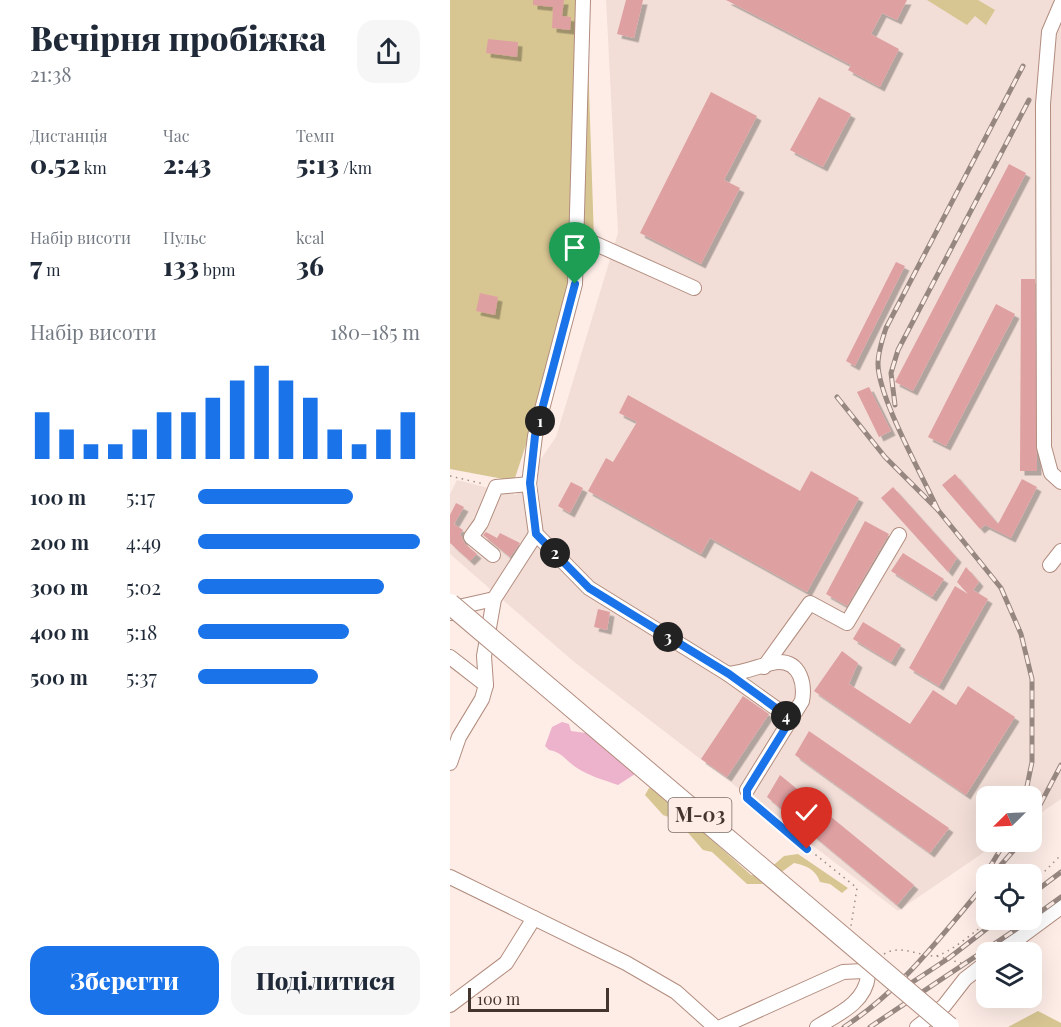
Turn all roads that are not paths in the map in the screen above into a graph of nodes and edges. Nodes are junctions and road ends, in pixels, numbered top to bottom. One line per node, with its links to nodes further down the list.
1 (583, 0): 3 (street)
2 (1061, 4): 5 (street)
3 (578, 236): 4 (street); 6 (street)
4 (694, 288)
5 (1061, 482)
6 (530, 483): 7 (street); 10 (street)
7 (536, 534): 12 (street); 17 (street)
8 (899, 536): 16 (street)
9 (1061, 551): 11 (street)
10 (493, 555)
11 (1050, 565)
12 (494, 599): 14 (street); 18 (street)
13 (450, 604): 32 (highway, М-03, bridge)
14 (450, 614)
15 (450, 657): 18 (street)
16 (764, 668): 17 (street); 19 (street)
17 (729, 674): 19 (street)
18 (486, 685): 20 (street)
19 (791, 719): 21 (street)
20 (450, 763)
21 (747, 790)
22 (450, 877): 24 (street)
23 (1061, 907): 25 (street)
24 (534, 918): 27 (street); 28 (street)
25 (1014, 942)
26 (976, 971): 31 (street)
27 (450, 1005)
28 (715, 1027)
29 (721, 1027): 30 (street)
30 (817, 1027)
31 (917, 1027)
32 (949, 1027)

